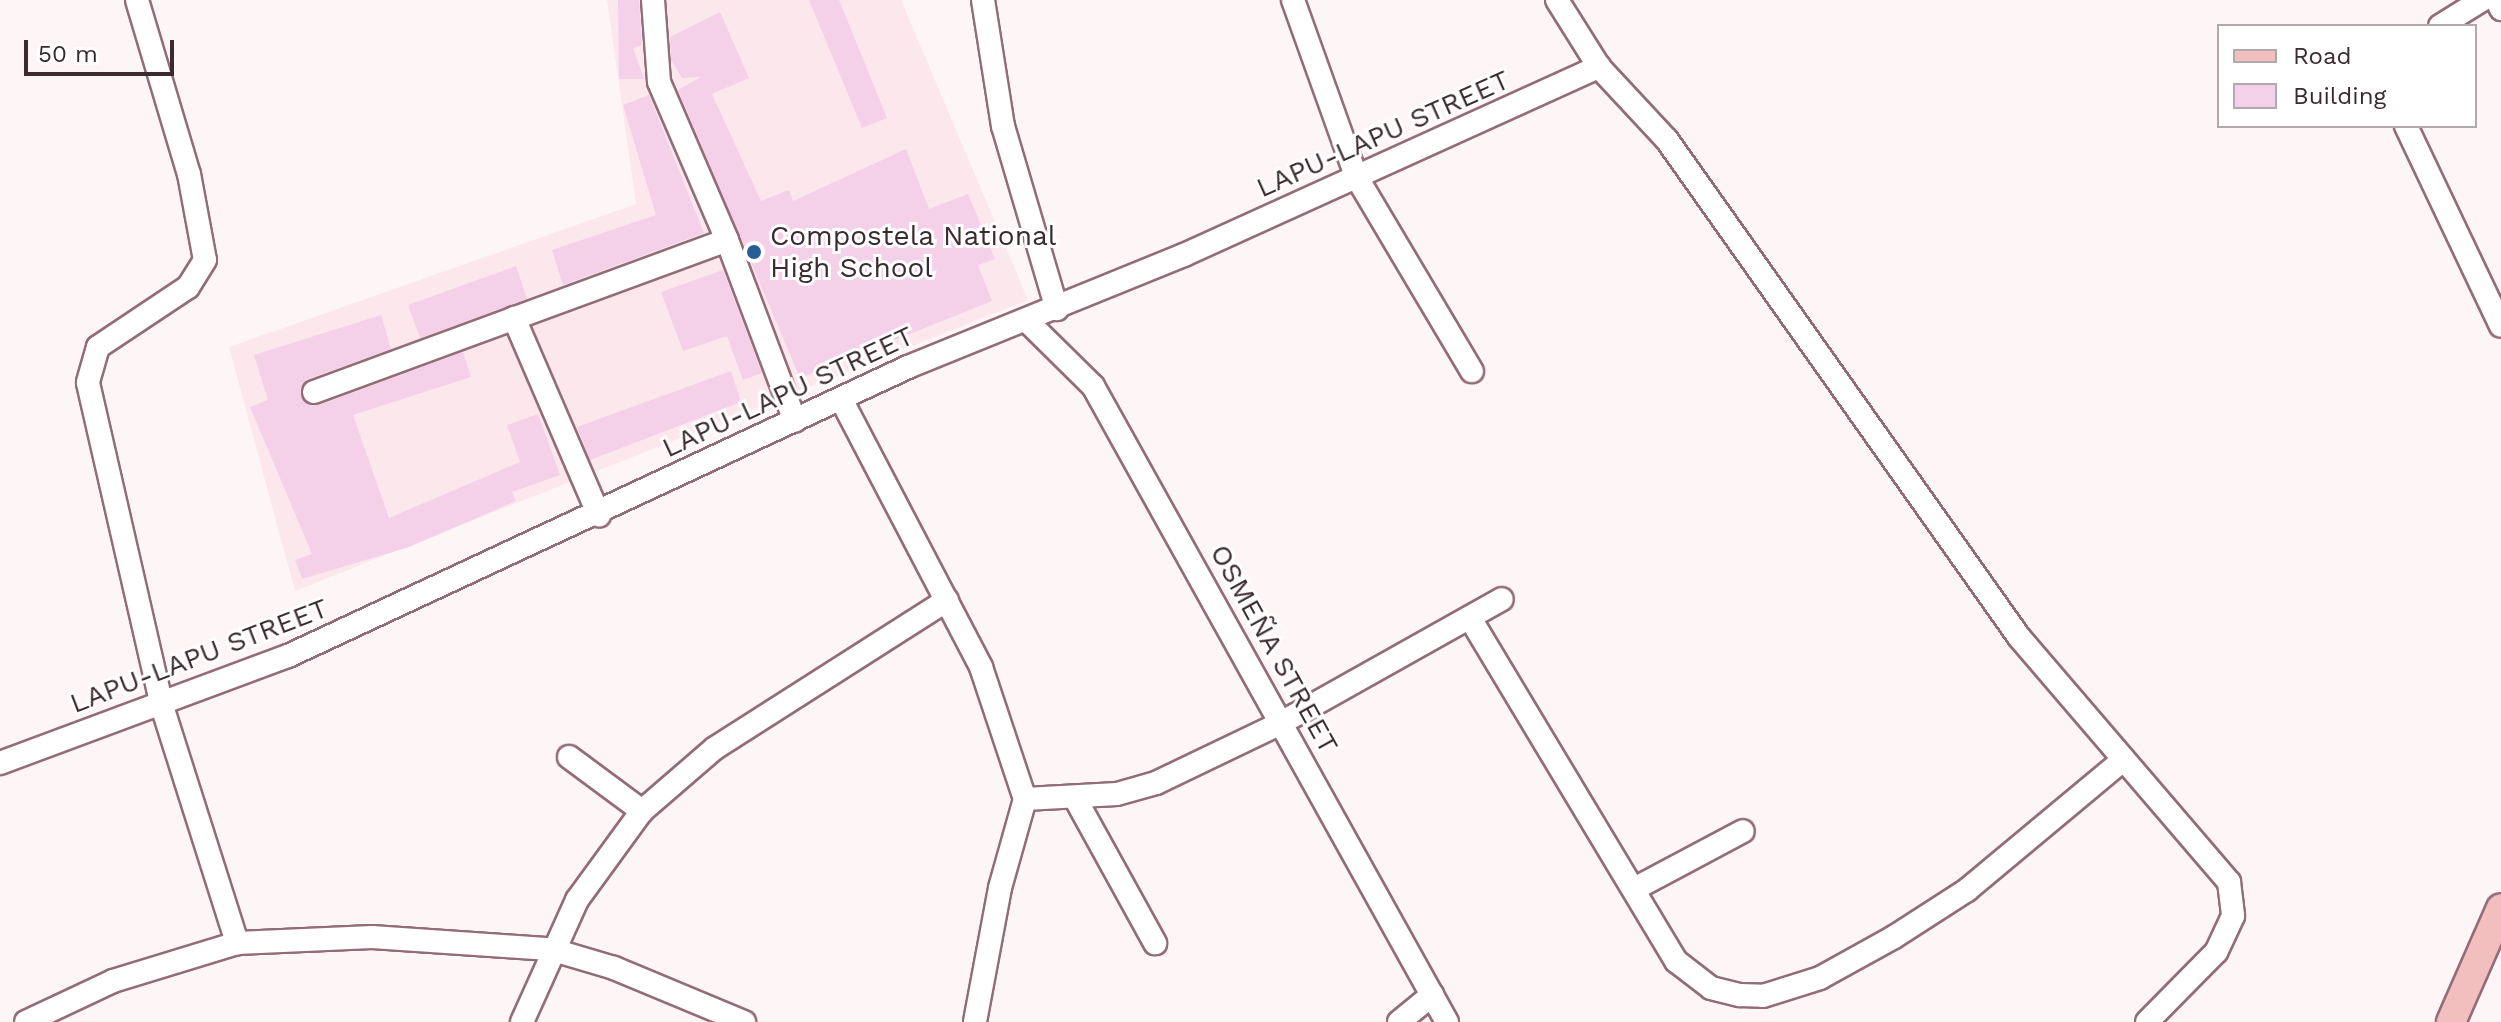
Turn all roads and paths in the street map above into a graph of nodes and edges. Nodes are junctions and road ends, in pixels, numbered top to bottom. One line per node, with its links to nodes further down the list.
1 (137, 0): 26 (street)
2 (653, 0): 13 (street)
3 (983, 0): 14 (street)
4 (1293, 0): 12 (street)
5 (1557, 0): 10 (street)
6 (2482, 0): 9 (street)
7 (2497, 0): 8 (street)
8 (2501, 9)
9 (2443, 24)
10 (1599, 67): 12 (street, LAPU-LAPU STREET); 29 (street)
11 (2407, 128): 17 (street)
12 (1356, 176): 14 (street, LAPU-LAPU STREET); 18 (street)
13 (727, 240): 15 (street); 21 (street)
14 (1057, 309): 16 (street, LAPU-LAPU STREET)
15 (514, 318): 19 (street); 22 (street)
16 (1028, 322): 20 (street, LAPU-LAPU STREET); 27 (street, OSMEÑA STREET)
17 (2501, 326)
18 (1472, 371)
19 (314, 392)
20 (841, 399): 21 (street, LAPU-LAPU STREET); 24 (street)
21 (795, 421): 22 (street, LAPU-LAPU STREET)
22 (599, 515): 26 (street, LAPU-LAPU STREET)
23 (1502, 599): 25 (street)
24 (947, 600): 32 (street); 33 (street)
25 (1470, 618): 27 (street); 35 (street)
26 (162, 706): 30 (street, LAPU-LAPU STREET); 37 (street)
27 (1281, 723): 31 (street); 40 (street, OSMEÑA STREET)
28 (569, 757): 33 (street)
29 (2122, 761): 35 (street); 47 (street)
30 (0, 763)
31 (1075, 798): 32 (street); 38 (street)
32 (1025, 799): 44 (street)
33 (642, 811): 39 (street)
34 (1743, 831): 35 (street)
35 (1634, 889)
36 (2501, 908): 48 (main road)
37 (237, 943): 39 (street); 41 (street)
38 (1155, 943)
39 (550, 949): 42 (street); 43 (street)
40 (1432, 995): 45 (street); 46 (street, OSMEÑA STREET)
41 (26, 1022)
42 (522, 1022)
43 (744, 1022)
44 (975, 1022)
45 (1399, 1022)
46 (1447, 1022)
47 (2147, 1022)
48 (2451, 1022)

